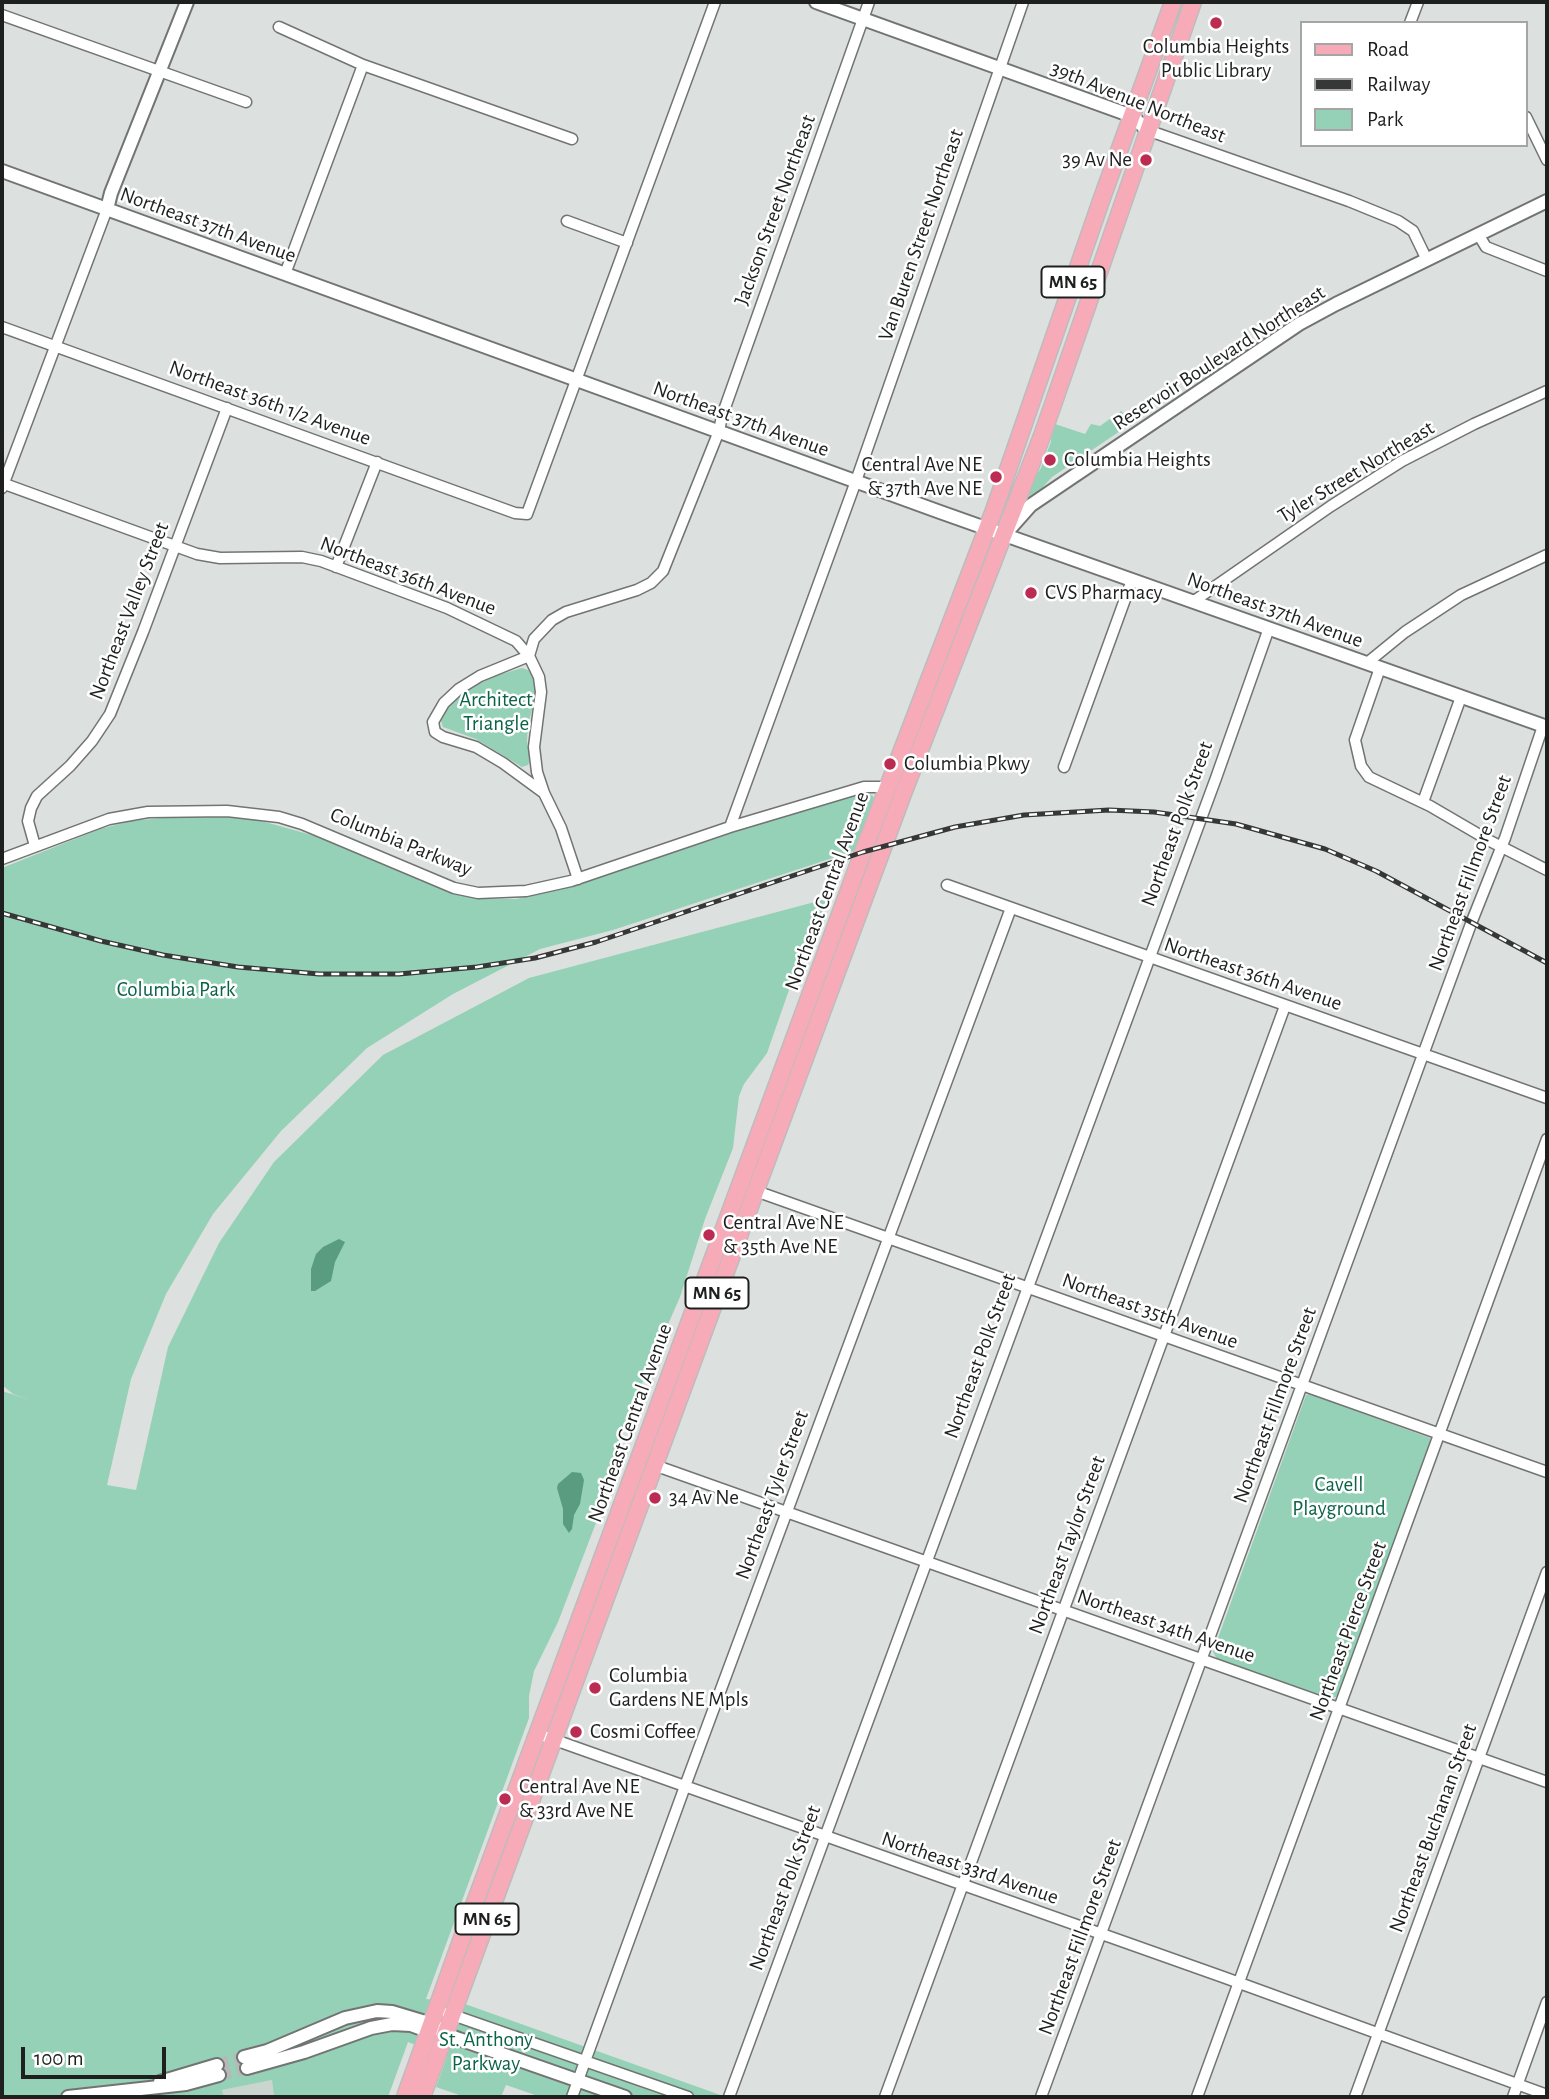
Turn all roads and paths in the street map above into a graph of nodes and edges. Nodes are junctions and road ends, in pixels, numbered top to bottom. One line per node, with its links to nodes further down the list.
1 (187, 2): 15 (street)
2 (715, 2): 27 (street)
3 (816, 2): 10 (street, 39th Avenue Northeast)
4 (869, 2): 10 (street, Jackson Street Northeast)
5 (1023, 2): 14 (street, Van Buren Street Northeast)
6 (1173, 2): 17 (main road, MN 65)
7 (1193, 2): 19 (main road, MN 65)
8 (1418, 2): 11 (street)
9 (2, 15): 15 (street)
10 (863, 19): 14 (street, 39th Avenue Northeast); 39 (street, Jackson Street Northeast)
11 (1411, 21)
12 (279, 27): 13 (street)
13 (363, 65): 20 (street); 30 (street)
14 (999, 67): 17 (street, 39th Avenue Northeast); 42 (street, Van Buren Street Northeast)
15 (158, 70): 16 (street); 24 (street)
16 (246, 102)
17 (1132, 116): 19 (street, 39th Avenue Northeast); 31 (main road, MN 65)
18 (1528, 121): 21 (street)
19 (1147, 130): 28 (street, 39th Avenue Northeast); 35 (main road, MN 65)
20 (572, 139)
21 (1547, 160)
22 (2, 171): 24 (street, Northeast 37th Avenue)
23 (1547, 201): 26 (street, Reservoir Boulevard Northeast)
24 (107, 209): 30 (street, Northeast 37th Avenue); 33 (street)
25 (567, 222): 27 (street)
26 (1478, 234): 28 (street, Reservoir Boulevard Northeast); 29 (street)
27 (627, 243): 36 (street)
28 (1427, 260): 45 (street, Reservoir Boulevard Northeast)
29 (1547, 271)
30 (285, 274): 36 (street, Northeast 37th Avenue)
31 (1065, 306): 34 (main road, MN 65); 35 (main road)
32 (2, 327): 33 (street, Northeast 36th 1/2 Avenue)
33 (55, 346): 38 (street, Northeast 36th 1/2 Avenue); 43 (street)
34 (1046, 361): 40 (main road); 44 (main road, MN 65)
35 (1063, 374): 40 (main road, MN 65)
36 (577, 379): 39 (street, Northeast 37th Avenue); 41 (street, Northeast 36th 1/2 Avenue)
37 (1547, 391): 50 (street, Tyler Street Northeast)
38 (226, 408): 41 (street, Northeast 36th 1/2 Avenue); 46 (street, Northeast Valley Street)
39 (719, 431): 42 (street, Northeast 37th Avenue); 52 (street, Jackson Street Northeast)
40 (1042, 436): 45 (main road, MN 65)
41 (377, 462): 48 (street)
42 (856, 481): 44 (street, Northeast 37th Avenue); 62 (street, Van Buren Street Northeast)
43 (2, 485): 46 (street, Northeast 36th Avenue)
44 (986, 528): 45 (street, Northeast 37th Avenue); 58 (main road, Northeast Central Avenue / MN 65)
45 (1004, 534): 49 (street, Northeast 37th Avenue); 59 (main road, Northeast Central Avenue / MN 65)
46 (175, 545): 48 (street, Northeast 36th Avenue); 63 (street, Northeast Valley Street)
47 (1547, 555): 53 (street)
48 (336, 567): 52 (street, Northeast 36th Avenue)
49 (1132, 580): 50 (street, Northeast 37th Avenue); 57 (street)
50 (1194, 601): 51 (street, Northeast 37th Avenue)
51 (1269, 628): 53 (street, Northeast 37th Avenue); 70 (street, Northeast Polk Street)
52 (529, 656): 60 (street); 60 (street)
53 (1367, 663): 54 (street, Northeast 37th Avenue)
54 (1380, 668): 55 (street, Northeast 37th Avenue); 61 (street)
55 (1461, 697): 56 (street, Northeast 37th Avenue); 61 (street)
56 (1545, 727): 64 (street, Northeast Fillmore Street)
57 (1064, 767)
58 (888, 786): 59 (street, Columbia Parkway); 62 (street, Columbia Parkway); 75 (main road, Northeast Central Avenue / MN 65)
59 (904, 791): 75 (main road, Northeast Central Avenue / MN 65)
60 (544, 793): 67 (street)
61 (1423, 802): 64 (street)
62 (730, 827): 67 (street, Columbia Parkway)
63 (35, 846): 65 (street, Columbia Parkway); 67 (street, Columbia Parkway)
64 (1502, 846): 66 (street); 72 (street, Northeast Fillmore Street)
65 (2, 859)
66 (1547, 870)
67 (578, 878)
68 (947, 885): 69 (street, Northeast 36th Avenue)
69 (1011, 908): 70 (street, Northeast 36th Avenue); 76 (street, Northeast Tyler Street)
70 (1149, 958): 71 (street, Northeast 36th Avenue); 77 (street, Northeast Polk Street)
71 (1285, 1006): 72 (street, Northeast 36th Avenue); 78 (street, Northeast Taylor Street)
72 (1425, 1055): 73 (street, Northeast 36th Avenue); 79 (street, Northeast Fillmore Street)
73 (1547, 1098)
74 (1547, 1139): 80 (street, Northeast Pierce Street)
75 (748, 1188): 76 (street, Northeast 35th Avenue); 81 (main road, Northeast Central Avenue / MN 65); 89 (main road, Northeast Central Avenue / MN 65)
76 (888, 1238): 77 (street, Northeast 35th Avenue); 83 (street, Northeast Tyler Street)
77 (1026, 1288): 78 (street, Northeast 35th Avenue); 84 (street, Northeast Polk Street)
78 (1164, 1336): 79 (street, Northeast 35th Avenue); 86 (street, Northeast Taylor Street)
79 (1303, 1386): 80 (street, Northeast 35th Avenue); 87 (street, Northeast Fillmore Street)
80 (1440, 1434): 82 (street, Northeast 35th Avenue); 88 (street, Northeast Pierce Street)
81 (654, 1465): 83 (street, Northeast 34th Avenue); 89 (main road, Northeast Central Avenue / MN 65)
82 (1547, 1472)
83 (787, 1512): 84 (street, Northeast 34th Avenue); 92 (street, Northeast Tyler Street)
84 (925, 1562): 86 (street, Northeast 34th Avenue); 93 (street, Northeast Polk Street)
85 (1547, 1572): 90 (street, Northeast Buchanan Street)
86 (1063, 1610): 87 (street, Northeast 34th Avenue); 94 (street, Northeast Taylor Street)
87 (1202, 1659): 88 (street, Northeast 34th Avenue); 95 (street, Northeast Fillmore Street)
88 (1340, 1708): 90 (street, Northeast 34th Avenue); 96 (street, Northeast Pierce Street)
89 (545, 1737): 92 (street, Northeast 33rd Avenue); 98 (main road, Northeast Central Avenue / MN 65)
90 (1479, 1757): 91 (street, Northeast 34th Avenue); 100 (street, Northeast Buchanan Street)
91 (1547, 1782)
92 (685, 1786): 93 (street, Northeast 33rd Avenue); 101 (street, Northeast Tyler Street)
93 (824, 1837): 94 (street, Northeast 33rd Avenue); 112 (street, Northeast Polk Street)
94 (962, 1885): 95 (street, Northeast 33rd Avenue); 113 (street, Northeast Taylor Street)
95 (1101, 1934): 96 (street, Northeast 33rd Avenue); 114 (street, Northeast Fillmore Street)
96 (1239, 1983): 100 (street, Northeast 33rd Avenue); 115 (street, Northeast Pierce Street)
97 (1547, 2002): 104 (street)
98 (437, 2020): 98 (street); 99 (main road, Northeast Central Avenue / MN 65); 101 (street); 107 (main road, Northeast Central Avenue / MN 65)
99 (446, 2034): 103 (street); 108 (main road, Northeast Central Avenue / MN 65)
100 (1378, 2034): 104 (street, Northeast 33rd Avenue); 116 (street, Northeast Buchanan Street)
101 (585, 2061): 103 (street, Northeast Tyler Street); 111 (street)
102 (218, 2070): 106 (street)
103 (579, 2080): 109 (street, Northeast Tyler Street); 110 (street)
104 (1517, 2085): 105 (street, Northeast 33rd Avenue); 117 (street)
105 (1547, 2095)
106 (68, 2097)
107 (405, 2097)
108 (422, 2097)
109 (572, 2097)
110 (625, 2097)
111 (688, 2097)
112 (729, 2097)
113 (884, 2097)
114 (1041, 2097)
115 (1197, 2097)
116 (1354, 2097)
117 (1513, 2097)

